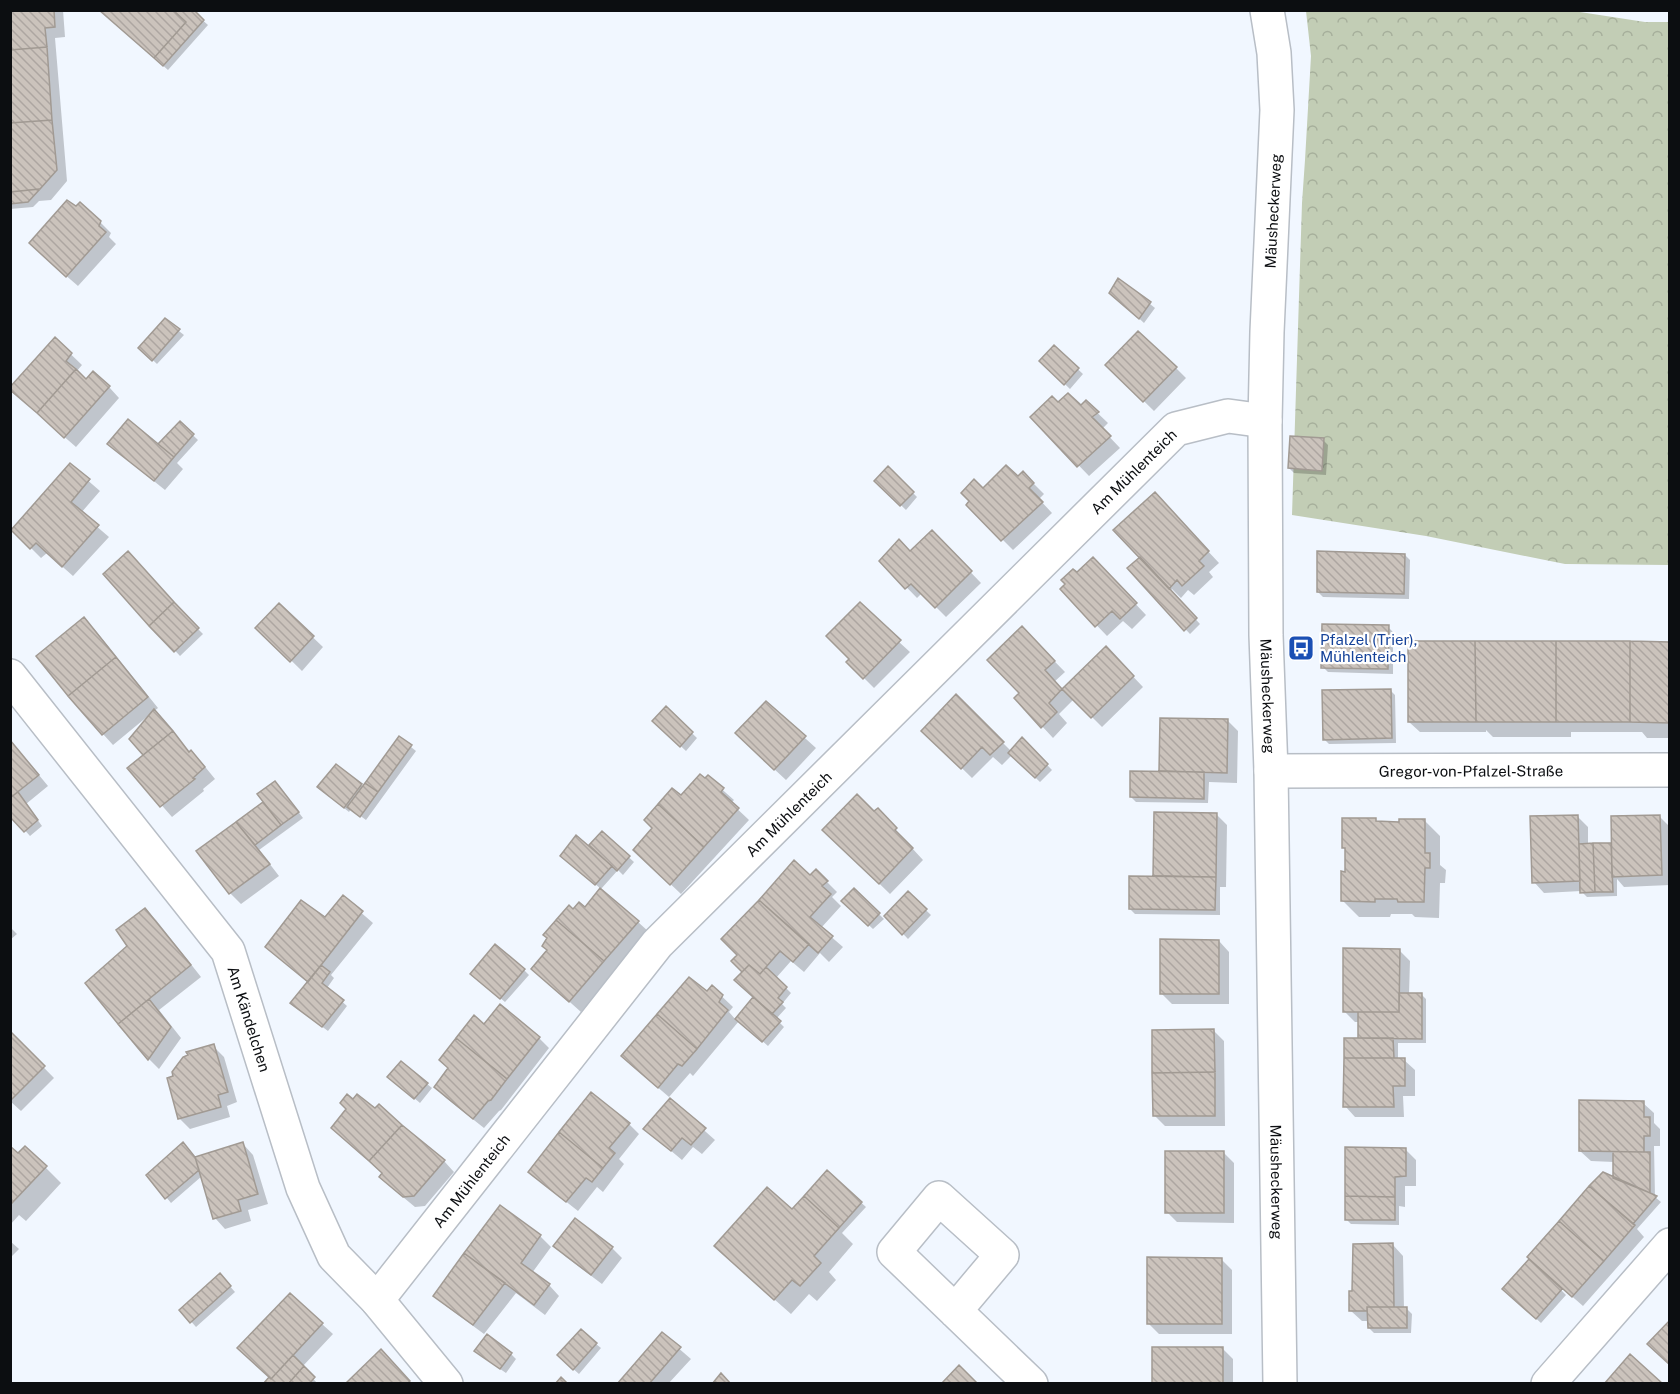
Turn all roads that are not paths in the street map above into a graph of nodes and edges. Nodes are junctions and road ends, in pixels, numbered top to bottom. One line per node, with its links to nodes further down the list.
1 (1267, 10): 2 (street, Mäusheckerweg)
2 (1265, 421): 5 (street, Mäusheckerweg); 7 (street, Am Mühlenteich)
3 (10, 675): 7 (street, Am Kändelchen)
4 (1670, 770): 5 (street, Gregor-von-Pfalzel-Straße)
5 (1271, 771): 11 (street, Mäusheckerweg)
6 (1670, 1245): 12 (street)
7 (377, 1300): 9 (street, Am Kändelchen)
8 (955, 1311): 10 (street)
9 (446, 1383)
10 (1031, 1383)
11 (1280, 1383)
12 (1548, 1383)

